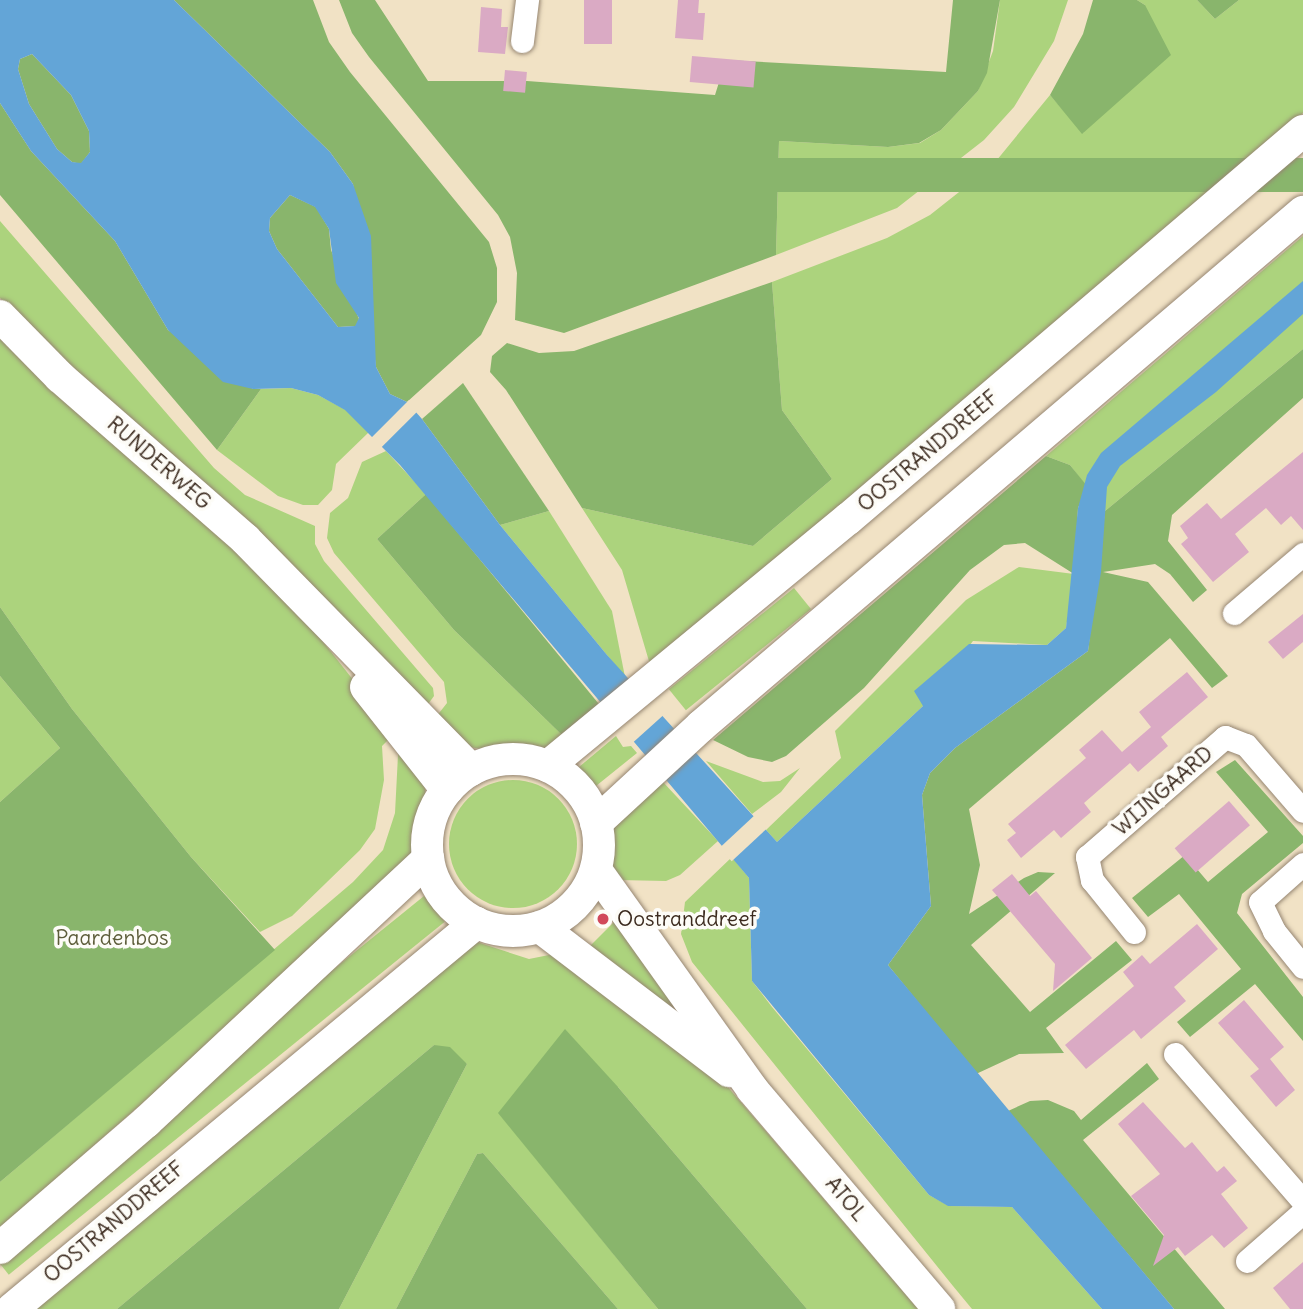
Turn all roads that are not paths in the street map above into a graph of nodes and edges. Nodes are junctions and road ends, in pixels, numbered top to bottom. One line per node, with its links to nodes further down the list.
1 (527, 0): 2 (street)
2 (522, 41)
3 (1303, 131): 9 (main road, OOSTRANDDREEF)
4 (1303, 212): 13 (main road)
5 (0, 316): 7 (main road, RUNDERWEG)
6 (1303, 554): 8 (street)
7 (317, 613): 10 (main road, RUNDERWEG); 11 (main road, RUNDERWEG)
8 (1234, 613)
9 (548, 766): 10 (main road); 13 (main road)
10 (471, 770): 11 (main road)
11 (447, 790): 14 (main road)
12 (1303, 811): 19 (street, WIJNGAARD)
13 (596, 823): 16 (main road)
14 (428, 859): 17 (main road); 25 (main road)
15 (1303, 864): 20 (street)
16 (596, 870): 18 (main road); 22 (main road, ATOL)
17 (476, 923): 18 (main road); 27 (main road, OOSTRANDDREEF)
18 (540, 927): 22 (main road, ATOL)
19 (1134, 932)
20 (1303, 967)
21 (1175, 1054): 23 (street)
22 (752, 1089): 28 (main road, ATOL)
23 (1303, 1201)
24 (1303, 1212): 26 (street)
25 (0, 1248)
26 (1247, 1261)
27 (12, 1309)
28 (939, 1309)

